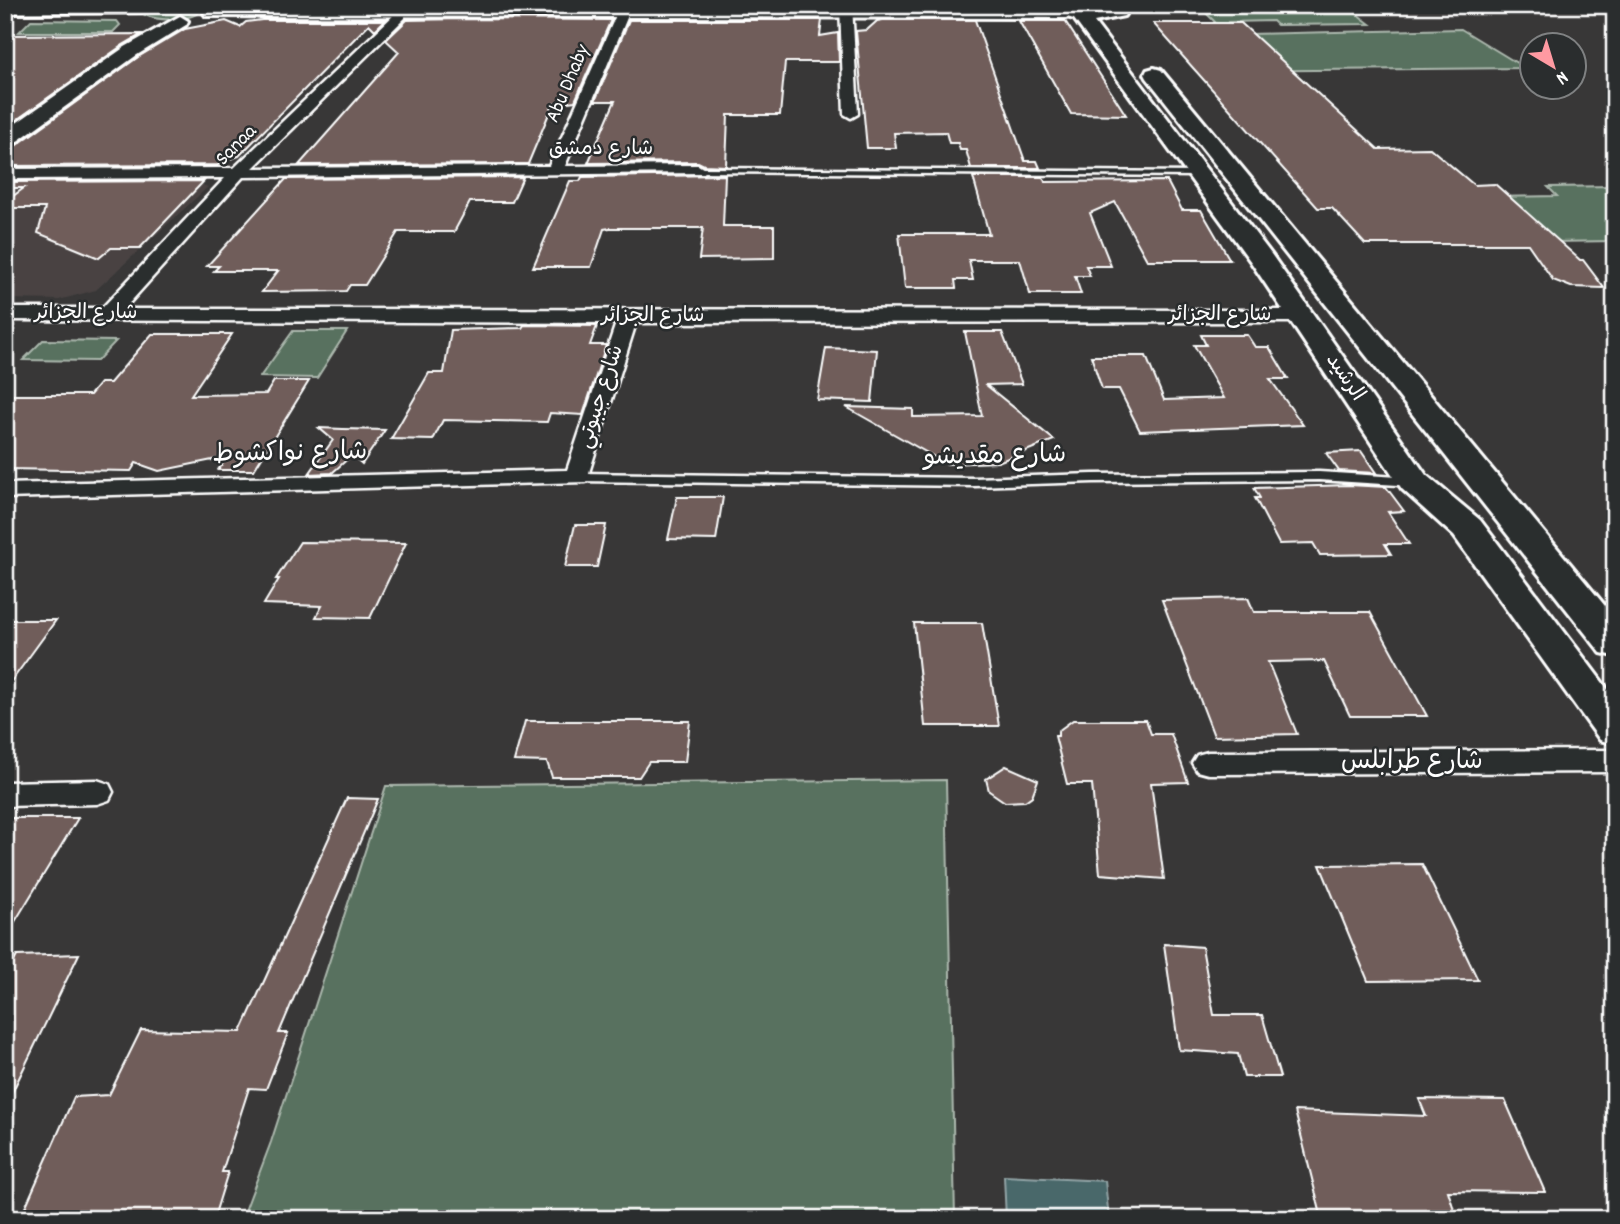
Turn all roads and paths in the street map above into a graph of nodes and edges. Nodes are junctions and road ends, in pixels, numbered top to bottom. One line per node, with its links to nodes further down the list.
1 (5, 8): 7 (main road)
2 (214, 9): 3 (main road); 9 (main road)
3 (406, 9): 4 (main road); 15 (street, Sanaa)
4 (625, 9): 5 (main road); 14 (street, Abu Dhaby)
5 (846, 9): 6 (main road); 10 (street)
6 (1082, 11): 17 (main road, الرشيد); 25 (main road, الرشيد)
7 (148, 12): 8 (main road); 9 (main road); 11 (main road)
8 (5, 15)
9 (180, 21): 12 (main road)
10 (851, 114)
11 (5, 124)
12 (5, 141)
13 (698, 170): 14 (street, شارع دمشق); 17 (lane, شارع دمشق)
14 (555, 171): 15 (street, شارع دمشق)
15 (238, 173): 16 (street, شارع دمشق); 18 (street, Sanaa)
16 (5, 174)
17 (1196, 174): 20 (main road, الرشيد)
18 (108, 313): 19 (street, شارع الجزائر); 21 (street, شارع الجزائر)
19 (5, 314)
20 (1301, 316): 21 (street, شارع الجزائر); 23 (main road, الرشيد)
21 (628, 317): 22 (street, شارع جيبوتي)
22 (577, 477): 23 (lane, شارع مقديشو); 24 (street, شارع نواكشوط)
23 (1414, 482): 26 (main road, الرشيد)
24 (5, 491)
25 (1615, 644)
26 (1615, 730)
27 (1615, 761): 28 (street, شارع طرابلس)
28 (1208, 764)
29 (97, 792): 30 (street)
30 (5, 794)

